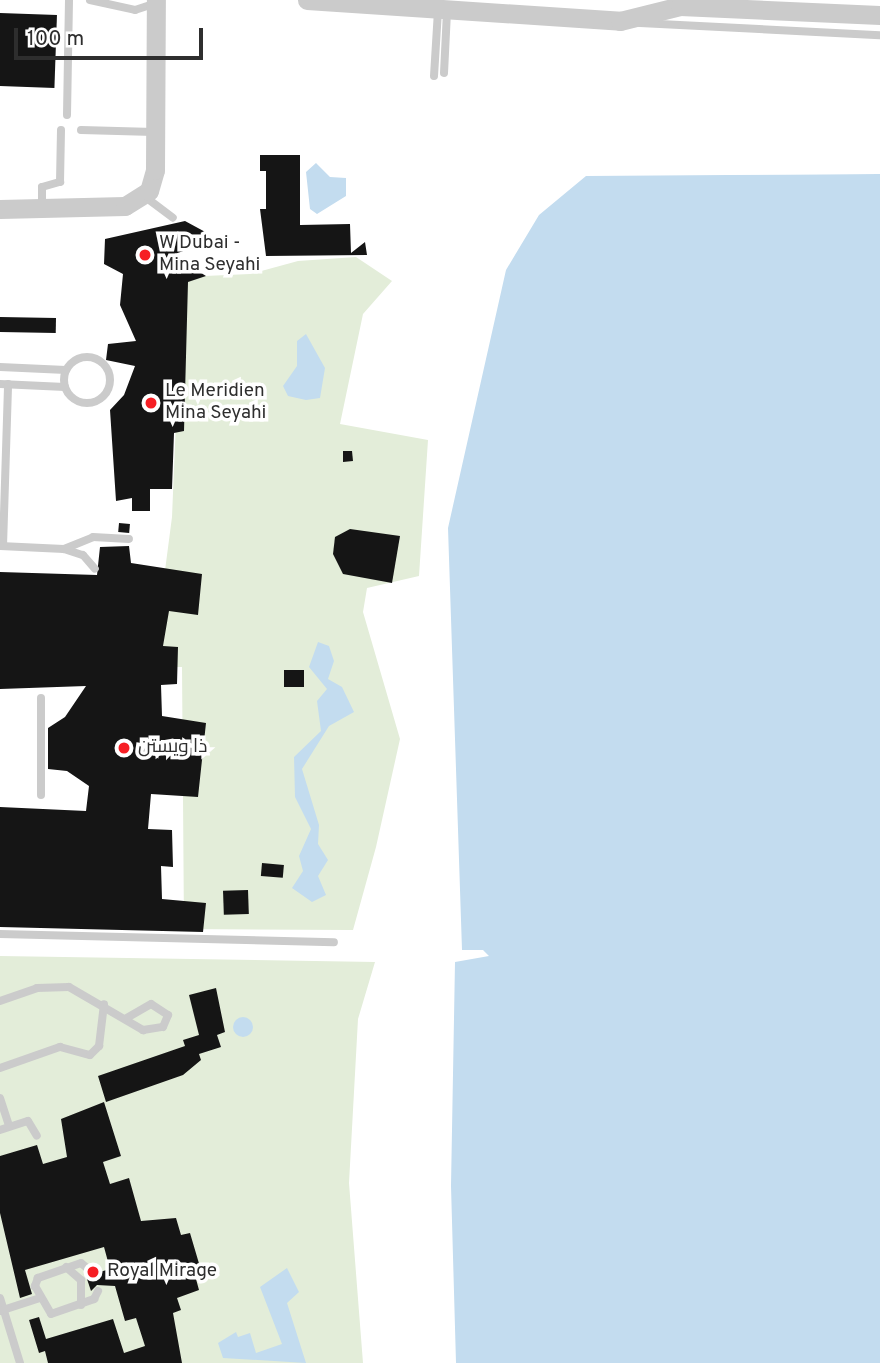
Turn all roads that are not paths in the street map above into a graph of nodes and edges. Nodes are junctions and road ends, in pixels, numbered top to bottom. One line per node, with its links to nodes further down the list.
1 (69, 0): 11 (lane)
2 (90, 0): 4 (lane)
3 (307, 0): 5 (street)
4 (156, 1): 14 (street)
5 (442, 11): 7 (street); 9 (lane); 10 (lane)
6 (880, 15): 7 (street)
7 (620, 21): 8 (lane)
8 (880, 35)
9 (444, 73)
10 (434, 76)
11 (66, 116)
12 (61, 130): 16 (lane)
13 (81, 130): 14 (lane)
14 (154, 132): 15 (street)
15 (144, 197): 16 (street); 18 (lane)
16 (42, 208): 17 (street)
17 (0, 209)
18 (173, 218)
19 (2, 367): 20 (lane); 21 (lane)
20 (66, 370): 22 (lane); 22 (lane)
21 (4, 384): 22 (lane); 24 (lane)
22 (65, 387)
23 (129, 539): 25 (lane)
24 (1, 546): 25 (lane)
25 (64, 549): 26 (lane)
26 (95, 569)
27 (41, 698): 28 (lane)
28 (41, 795)
29 (0, 934): 30 (lane)
30 (334, 942)
31 (0, 1001): 32 (lane)
32 (104, 1004): 33 (lane); 34 (lane)
33 (127, 1018): 33 (lane)
34 (0, 1068)
35 (0, 1098): 36 (lane)
36 (4, 1128): 37 (lane)
37 (37, 1136)
38 (66, 1268): 39 (lane); 42 (lane); 43 (lane)
39 (92, 1272)
40 (98, 1291): 43 (lane)
41 (0, 1298): 45 (lane)
42 (40, 1298): 43 (lane); 44 (lane)
43 (81, 1305)
44 (3, 1310)
45 (20, 1363)

